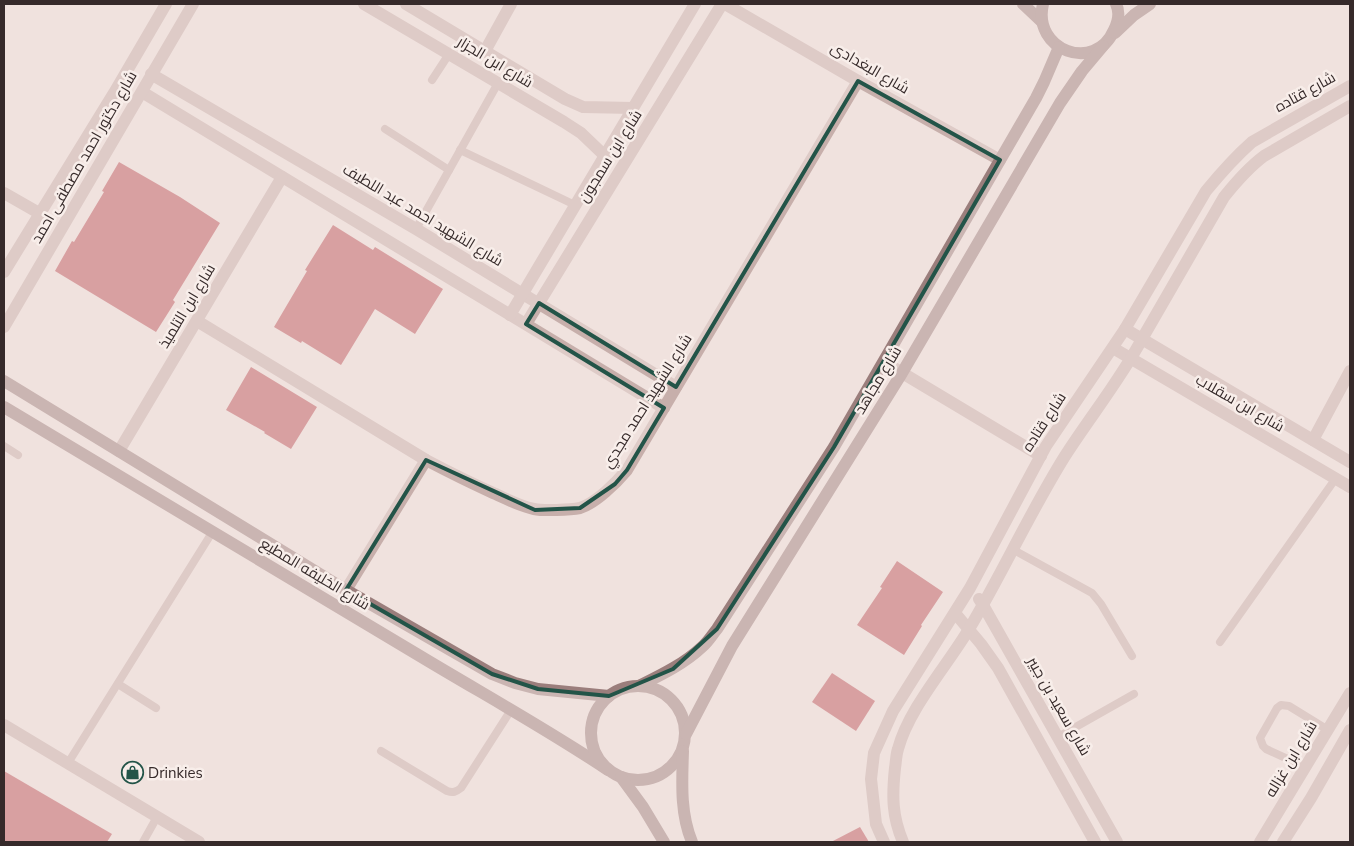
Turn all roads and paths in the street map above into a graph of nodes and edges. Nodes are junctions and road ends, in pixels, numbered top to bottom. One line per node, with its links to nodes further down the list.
1 (166, 4): 33 (street, شارع دكتور احمد مصطفى احمد)
2 (193, 4): 17 (street, شارع دكتور احمد مصطفى احمد)
3 (364, 4): 16 (street, شارع ابن الجزار)
4 (406, 4): 15 (street, شارع ابن الجزار)
5 (511, 4): 15 (street)
6 (696, 4): 24 (street, شارع ابن سمجون)
7 (724, 4): 19 (street, شارع البغدادى); 37 (street, شارع ابن سمجون)
8 (1023, 4): 12 (street)
9 (1043, 4): 12 (street)
10 (1116, 4): 13 (street)
11 (1150, 4): 13 (street, شارع مجاهد)
12 (1041, 20): 14 (street)
13 (1107, 41): 14 (street); 48 (street, شارع مجاهد)
14 (1058, 47): 28 (street, شارع مجاهد)
15 (485, 51): 24 (street, شارع ابن الجزار)
16 (449, 54): 18 (lane); 20 (street, شارع ابن الجزار)
17 (151, 74): 22 (street, شارع دكتور احمد مصطفى احمد); 34 (street, شارع الشهيد احمد عبد اللطيف)
18 (432, 80)
19 (858, 81): 28 (street, شارع البغدادى); 50 (street, شارع الشهيد احمد مجدي)
20 (498, 83): 26 (lane); 27 (street, شارع ابن الجزار)
21 (1350, 86): 42 (street, شارع قتاده)
22 (142, 92): 30 (street); 41 (street, شارع دكتور احمد مصطفى احمد)
23 (1350, 106): 43 (street)
24 (633, 108): 27 (street, شارع ابن سمجون)
25 (385, 129): 29 (lane)
26 (460, 150): 29 (lane); 32 (lane)
27 (605, 156): 32 (street, شارع ابن سمجون)
28 (1000, 160): 46 (street, شارع مجاهد)
29 (450, 170): 34 (lane)
30 (282, 176): 38 (street); 39 (street, شارع ابن التلميذ)
31 (4, 193): 33 (street)
32 (576, 205): 36 (street, شارع ابن سمجون)
33 (39, 213): 35 (street, شارع دكتور احمد مصطفى احمد)
34 (416, 229): 36 (street, شارع الشهيد احمد عبد اللطيف)
35 (4, 272)
36 (523, 293): 37 (street, شارع الشهيد احمد عبد اللطيف); 38 (street, شارع ابن سمجون)
37 (539, 302): 40 (street, شارع ابن سمجون); 50 (street, شارع الشهيد احمد عبد اللطيف)
38 (510, 315): 40 (street)
39 (197, 321): 57 (street, شارع ابن التلميذ); 61 (street, شارع الشهيد احمد مجدي)
40 (526, 324): 52 (street)
41 (4, 328)
42 (1125, 329): 43 (street, شارع ابن سقلاب); 44 (street, شارع قتاده)
43 (1142, 339): 45 (street); 53 (street, شارع ابن سقلاب)
44 (1113, 348): 45 (street, شارع ابن سقلاب); 59 (street, شارع قتاده)
45 (1131, 359): 56 (street, شارع ابن سقلاب); 60 (street)
46 (884, 362): 48 (street); 79 (street, شارع مجاهد)
47 (1350, 371): 53 (street)
48 (902, 372): 59 (street); 88 (street, شارع مجاهد)
49 (4, 381): 57 (street, شارع الخليفه المطيع)
50 (676, 387): 52 (street, شارع الشهيد احمد مجدي)
51 (4, 407): 67 (street, شارع الخليفه المطيع)
52 (664, 408): 61 (street, شارع الشهيد احمد مجدي)
53 (1307, 437): 55 (street, شارع ابن سقلاب); 56 (street)
54 (4, 446): 58 (lane)
55 (1324, 447): 62 (street, شارع ابن سقلاب); 63 (street)
56 (1290, 451): 63 (street, شارع ابن سقلاب)
57 (119, 452): 70 (street, شارع الخليفه المطيع)
58 (18, 455)
59 (1041, 456): 60 (street); 64 (street); 69 (street, شارع قتاده)
60 (1065, 456): 64 (street)
61 (426, 460): 70 (street)
62 (1350, 462)
63 (1314, 465): 65 (street, شارع ابن سقلاب)
64 (1054, 476): 68 (street)
65 (1336, 478): 66 (street, شارع ابن سقلاب); 75 (lane)
66 (1350, 487)
67 (212, 531): 77 (street, شارع الخليفه المطيع); 78 (lane)
68 (1012, 549): 71 (street); 76 (lane)
69 (970, 588): 71 (street, شارع سعيد بن جبير); 72 (street, شارع قتاده)
70 (346, 590): 74 (street, شارع الخليفه المطيع)
71 (983, 604): 73 (street); 89 (street, شارع سعيد بن جبير)
72 (955, 613): 73 (street); 101 (street, شارع قتاده)
73 (969, 630): 102 (street); 103 (street)
74 (431, 640): 77 (street); 82 (street, شارع الخليفه المطيع)
75 (1220, 642)
76 (1132, 656)
77 (421, 657): 84 (street, شارع الخليفه المطيع)
78 (118, 684): 83 (lane); 92 (lane)
79 (639, 686): 82 (street); 88 (street)
80 (1350, 693): 86 (street, شارع ابن غزاله)
81 (1134, 694): 89 (lane)
82 (609, 696): 94 (street)
83 (156, 708)
84 (511, 710): 91 (lane); 94 (street, شارع الخليفه المطيع)
85 (4, 724): 92 (street)
86 (1328, 730): 93 (street, شارع ابن غزاله); 93 (lane)
87 (1350, 730): 106 (street)
88 (686, 734): 90 (street)
89 (1058, 737): 104 (street, شارع سعيد بن جبير)
90 (683, 749): 95 (street); 100 (street)
91 (381, 751)
92 (68, 763): 96 (street)
93 (1305, 767): 105 (street, شارع ابن غزاله)
94 (608, 770): 95 (street)
95 (621, 778): 99 (street)
96 (157, 817): 97 (lane); 98 (street)
97 (143, 842)
98 (199, 842)
99 (664, 842)
100 (692, 842)
101 (884, 842)
102 (903, 842)
103 (1094, 842)
104 (1117, 842)
105 (1260, 842)
106 (1283, 842)

